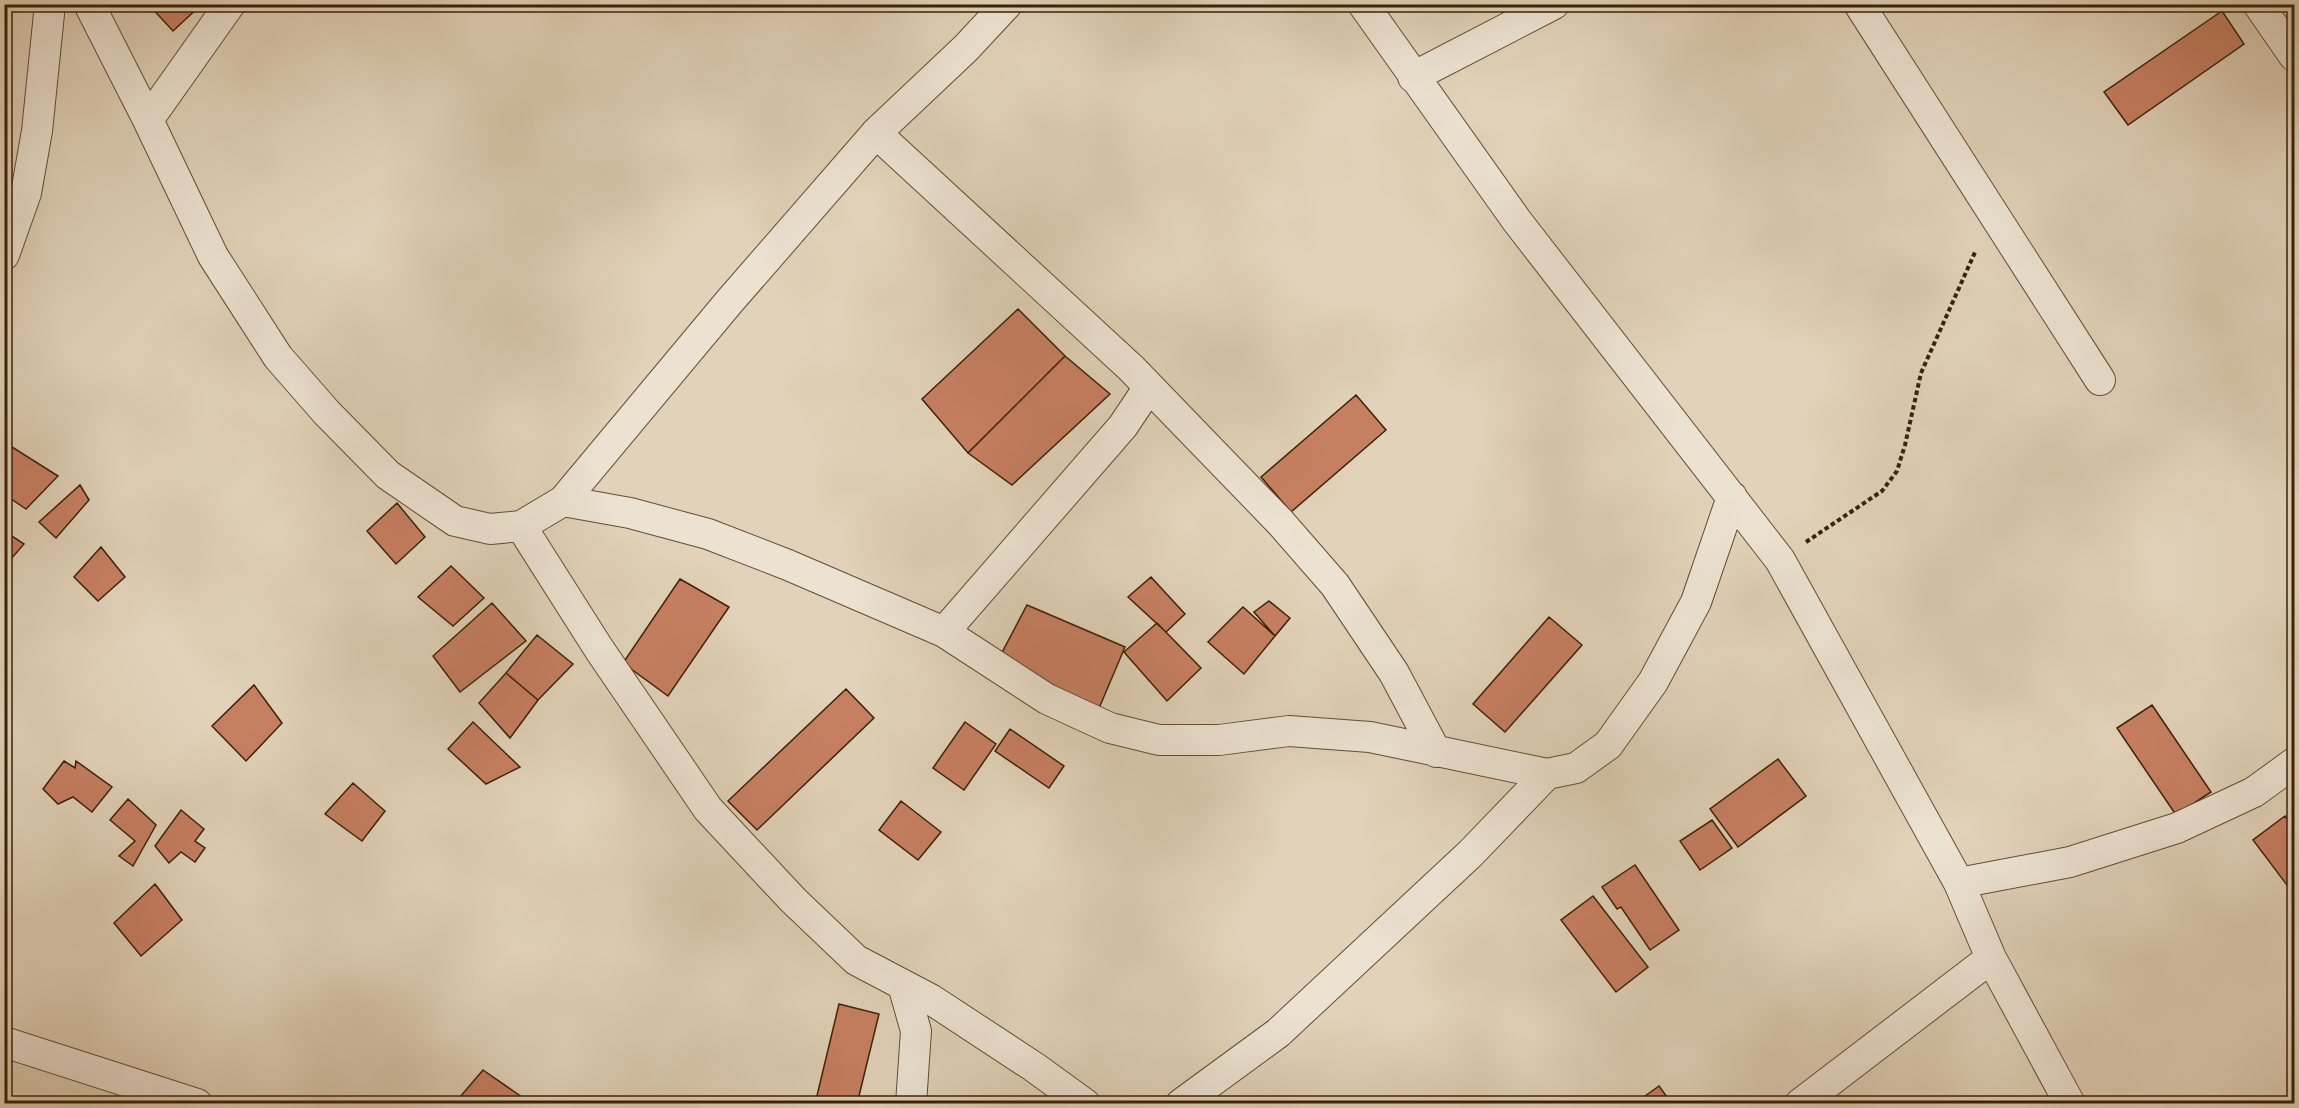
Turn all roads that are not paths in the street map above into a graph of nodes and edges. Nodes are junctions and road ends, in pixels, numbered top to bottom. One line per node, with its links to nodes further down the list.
1 (50, 4): 13 (street)
2 (89, 4): 11 (street)
3 (230, 4): 11 (street)
4 (1006, 4): 12 (street)
5 (1363, 4): 10 (street)
6 (1554, 4): 10 (street)
7 (1859, 4): 14 (street)
8 (2258, 4): 9 (street)
9 (2295, 56)
10 (1413, 77): 16 (street)
11 (148, 120): 18 (street)
12 (876, 133): 15 (street); 17 (street)
13 (4, 255)
14 (2100, 380)
15 (1149, 387): 19 (street); 20 (street)
16 (1732, 497): 22 (street); 23 (street)
17 (563, 501): 18 (street); 19 (street)
18 (521, 526): 25 (street)
19 (944, 632): 20 (street)
20 (1436, 752): 22 (street)
21 (2295, 763): 23 (street)
22 (1547, 774): 30 (street)
23 (1959, 883): 24 (street)
24 (1991, 958): 31 (street); 32 (street)
25 (903, 985): 28 (street); 29 (street)
26 (4, 1042): 27 (street)
27 (198, 1104)
28 (911, 1104)
29 (1085, 1104)
30 (1181, 1104)
31 (1800, 1104)
32 (2070, 1104)

